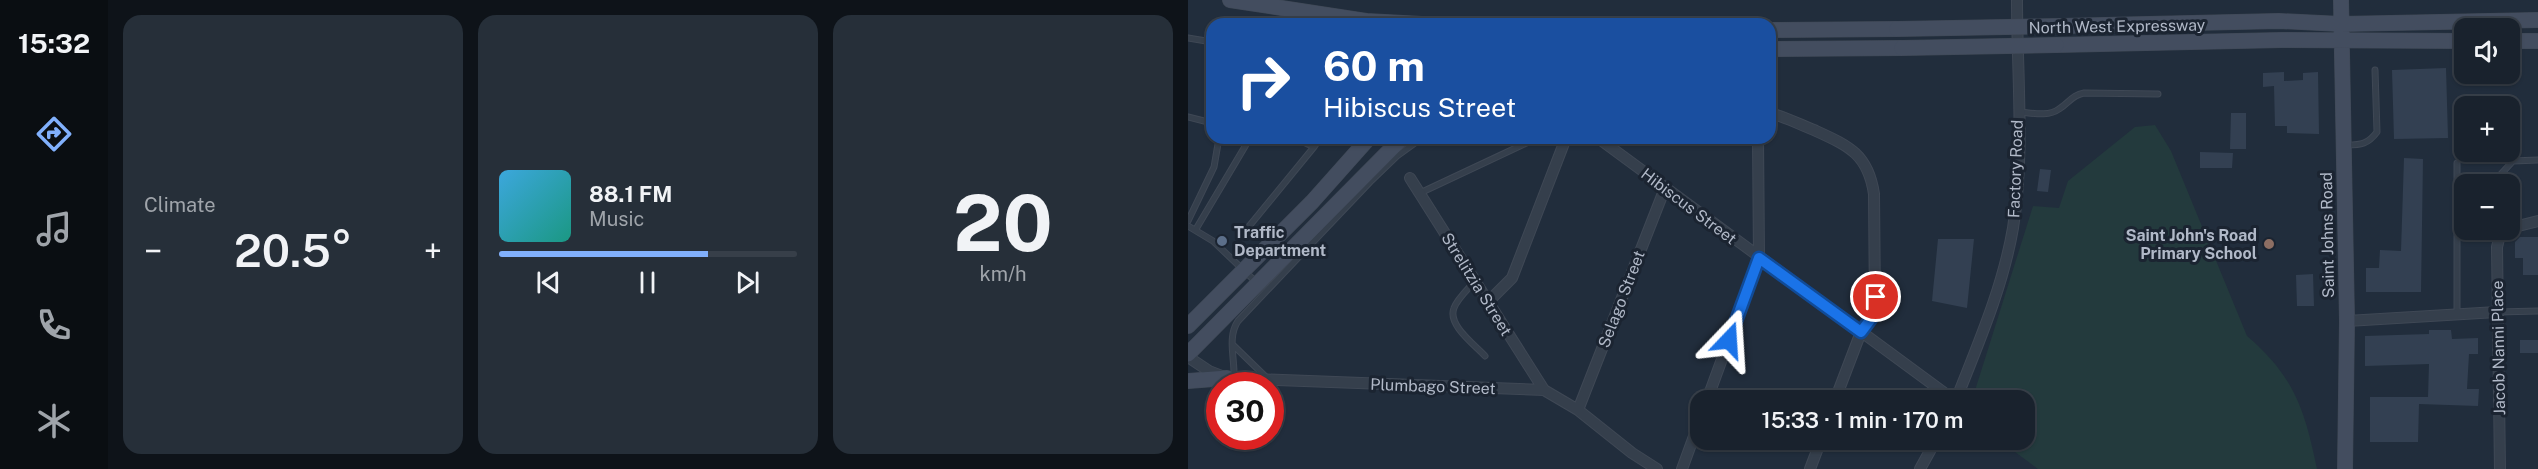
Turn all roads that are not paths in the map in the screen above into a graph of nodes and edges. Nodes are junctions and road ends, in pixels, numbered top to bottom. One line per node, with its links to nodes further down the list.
1 (1230, 0): 4 (main road)
2 (2017, 0): 17 (street, Factory Road)
3 (2341, 0): 6 (main road, Saint Johns Road)
4 (1344, 18)
5 (2538, 20): 6 (main road, North West Expressway)
6 (2342, 24): 7 (main road, North West Expressway, bridge); 13 (main road, Saint Johns Road)
7 (1776, 30)
8 (1188, 38): 9 (lane)
9 (1206, 41)
10 (2454, 41): 13 (main road, North West Expressway)
11 (2520, 41): 12 (main road)
12 (2538, 41)
13 (2341, 42): 14 (main road, North West Expressway, bridge); 33 (main road, Saint Johns Road)
14 (1776, 49)
15 (2375, 70): 33 (lane)
16 (2157, 94): 17 (lane)
17 (2018, 112): 74 (street, Factory Road)
18 (1776, 116): 60 (street)
19 (1188, 117): 20 (lane)
20 (1206, 122)
21 (1218, 144): 42 (lane)
22 (1246, 144): 43 (lane)
23 (1308, 144): 34 (lane)
24 (1316, 144): 34 (lane)
25 (1364, 144): 51 (main road)
26 (1382, 144): 37 (main road)
27 (1396, 144): 37 (main road)
28 (1414, 144): 61 (lane)
29 (1524, 144): 41 (lane)
30 (1563, 144): 54 (street)
31 (1606, 144): 40 (street, Hibiscus Street)
32 (1758, 144): 50 (street)
33 (2343, 145): 58 (main road, Saint Johns Road)
34 (1314, 147): 48 (lane)
35 (2538, 160): 38 (lane)
36 (2457, 163): 57 (lane)
37 (1374, 165): 53 (main road)
38 (2501, 174)
39 (1410, 178): 41 (street, Strelitzia Street)
40 (1665, 188): 50 (street, Hibiscus Street); 75 (street, Selago Street)
41 (1420, 193): 52 (street, Strelitzia Street)
42 (1192, 213): 43 (lane); 45 (lane)
43 (1203, 218): 47 (lane)
44 (2538, 221): 46 (street, Jacob Nanni Place)
45 (1188, 224): 47 (lane)
46 (2520, 226)
47 (1196, 230): 51 (lane)
48 (1246, 230)
49 (2501, 240): 56 (street, Jacob Nanni Place)
50 (1759, 258): 60 (street, Hibiscus Street); 71 (street)
51 (1244, 270): 53 (lane); 59 (main road)
52 (1475, 281): 54 (street, Strelitzia Street); 63 (lane)
53 (1257, 284): 62 (main road)
54 (1488, 302): 70 (street, Strelitzia Street)
55 (2538, 311): 56 (lane)
56 (2497, 312): 57 (street); 84 (street, Jacob Nanni Place)
57 (2457, 315): 58 (street)
58 (2347, 321): 83 (main road, Saint Johns Road)
59 (1188, 326)
60 (1861, 332): 72 (street); 73 (street, Hibiscus Street)
61 (1232, 344): 65 (lane); 66 (lane)
62 (1188, 355): 64 (street, Plumbago Street)
63 (1485, 356)
64 (1212, 372)
65 (1232, 372)
66 (1261, 372)
67 (1206, 380): 69 (main road)
68 (1284, 380): 70 (street, Plumbago Street)
69 (1188, 381)
70 (1544, 390): 75 (street, Plumbago Street)
71 (1711, 390)
72 (1839, 390)
73 (1941, 390)
74 (1959, 390)
75 (1578, 410): 79 (street, Plumbago Street)
76 (1690, 447): 80 (street)
77 (1817, 450): 81 (street)
78 (1930, 450): 82 (street)
79 (1657, 469)
80 (1682, 469)
81 (1810, 469)
82 (1920, 469)
83 (2344, 469)
84 (2500, 469)

